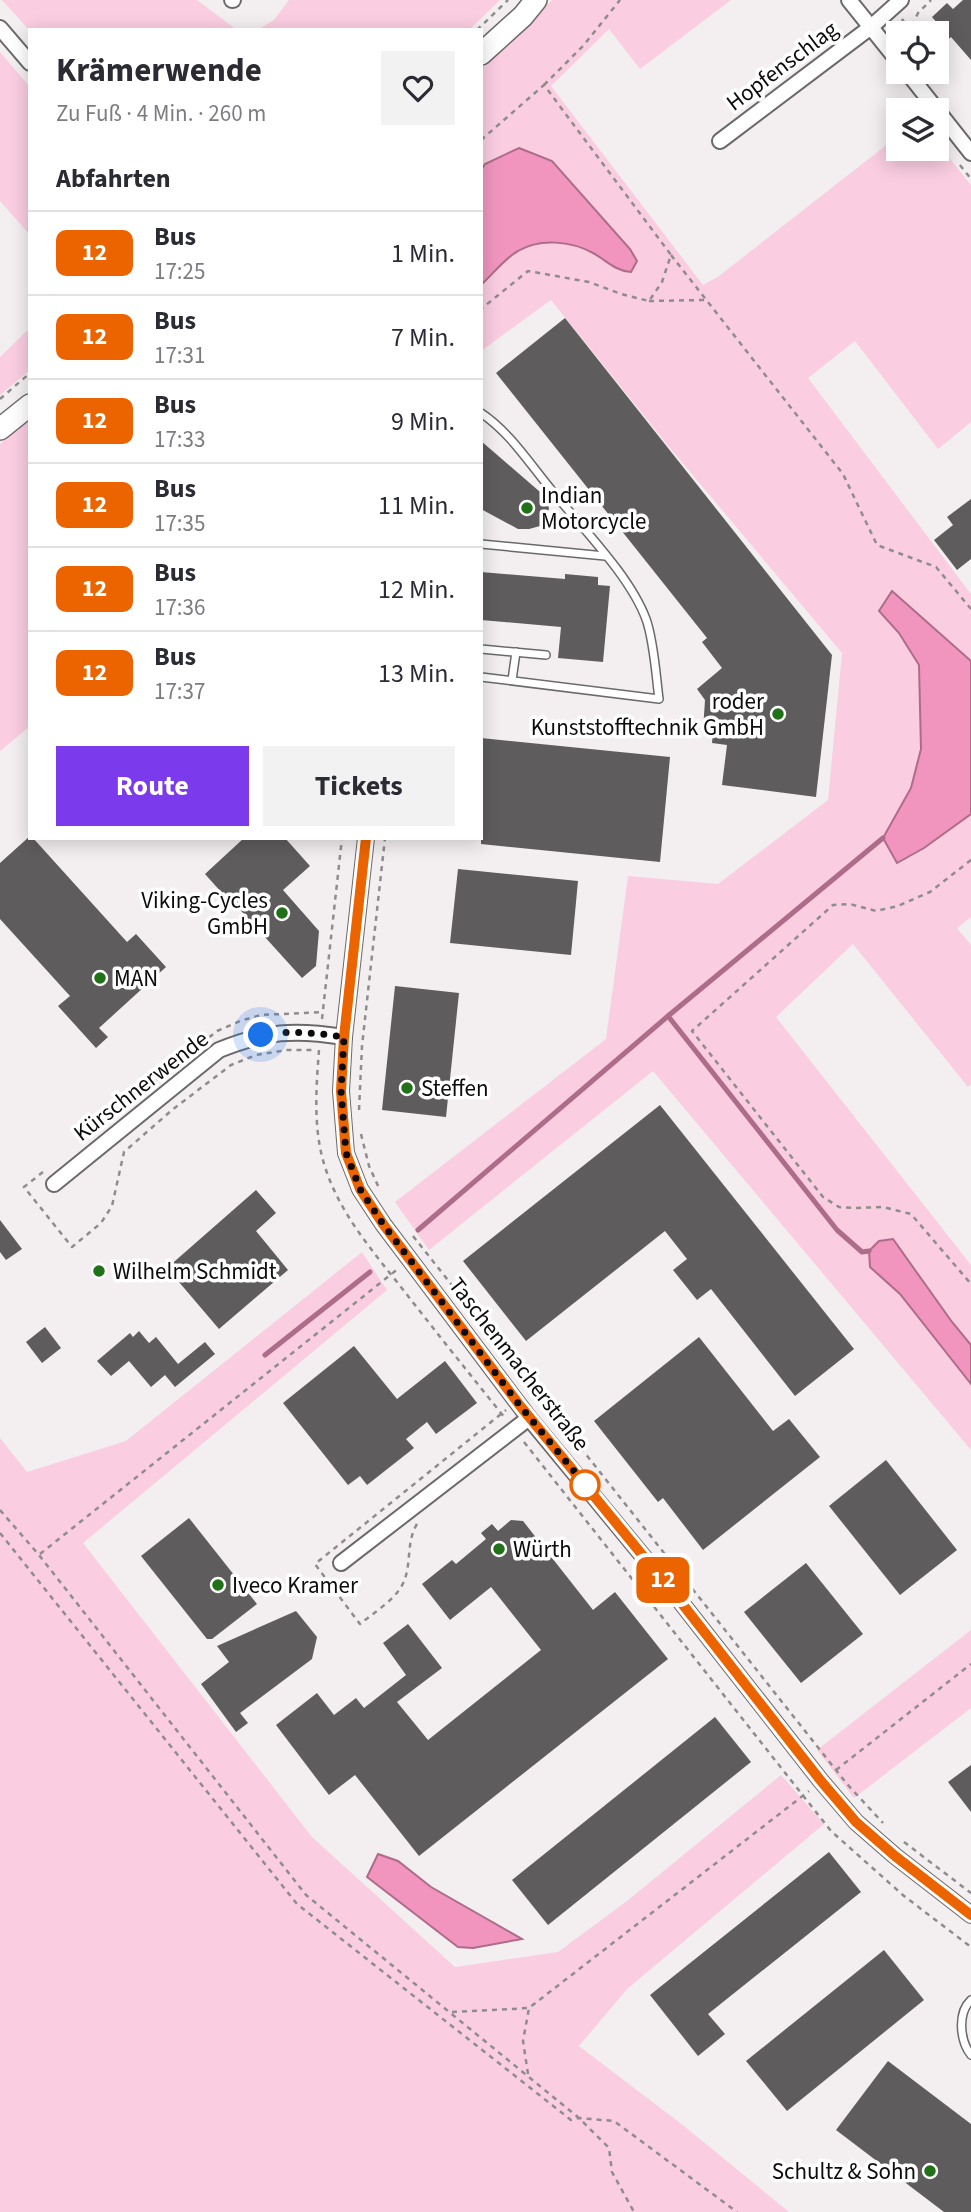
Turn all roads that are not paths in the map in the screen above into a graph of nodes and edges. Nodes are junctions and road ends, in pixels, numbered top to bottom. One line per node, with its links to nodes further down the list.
1 (536, 0): 7 (main road)
2 (849, 0): 4 (street)
3 (901, 0): 4 (street, Hopfenschlag)
4 (871, 27): 6 (street); 10 (street, Hopfenschlag)
5 (2, 35): 8 (street)
6 (886, 46)
7 (483, 52)
8 (28, 61)
9 (916, 84): 11 (street)
10 (720, 141)
11 (971, 153)
12 (28, 407): 14 (main road)
13 (483, 415): 16 (lane)
14 (0, 429)
15 (483, 544): 16 (lane)
16 (606, 556): 21 (lane)
17 (483, 649): 18 (lane)
18 (516, 652): 19 (lane); 21 (lane)
19 (546, 655)
20 (483, 677): 21 (lane)
21 (512, 680)
22 (366, 840): 23 (street, Taschenmacherstraße)
23 (344, 1037): 24 (street, Kürschnerwende); 25 (street, Taschenmacherstraße)
24 (54, 1184)
25 (530, 1418): 26 (street); 27 (street, Taschenmacherstraße)
26 (341, 1563)
27 (971, 1914)
28 (971, 2000): 29 (lane)
29 (971, 2055)

